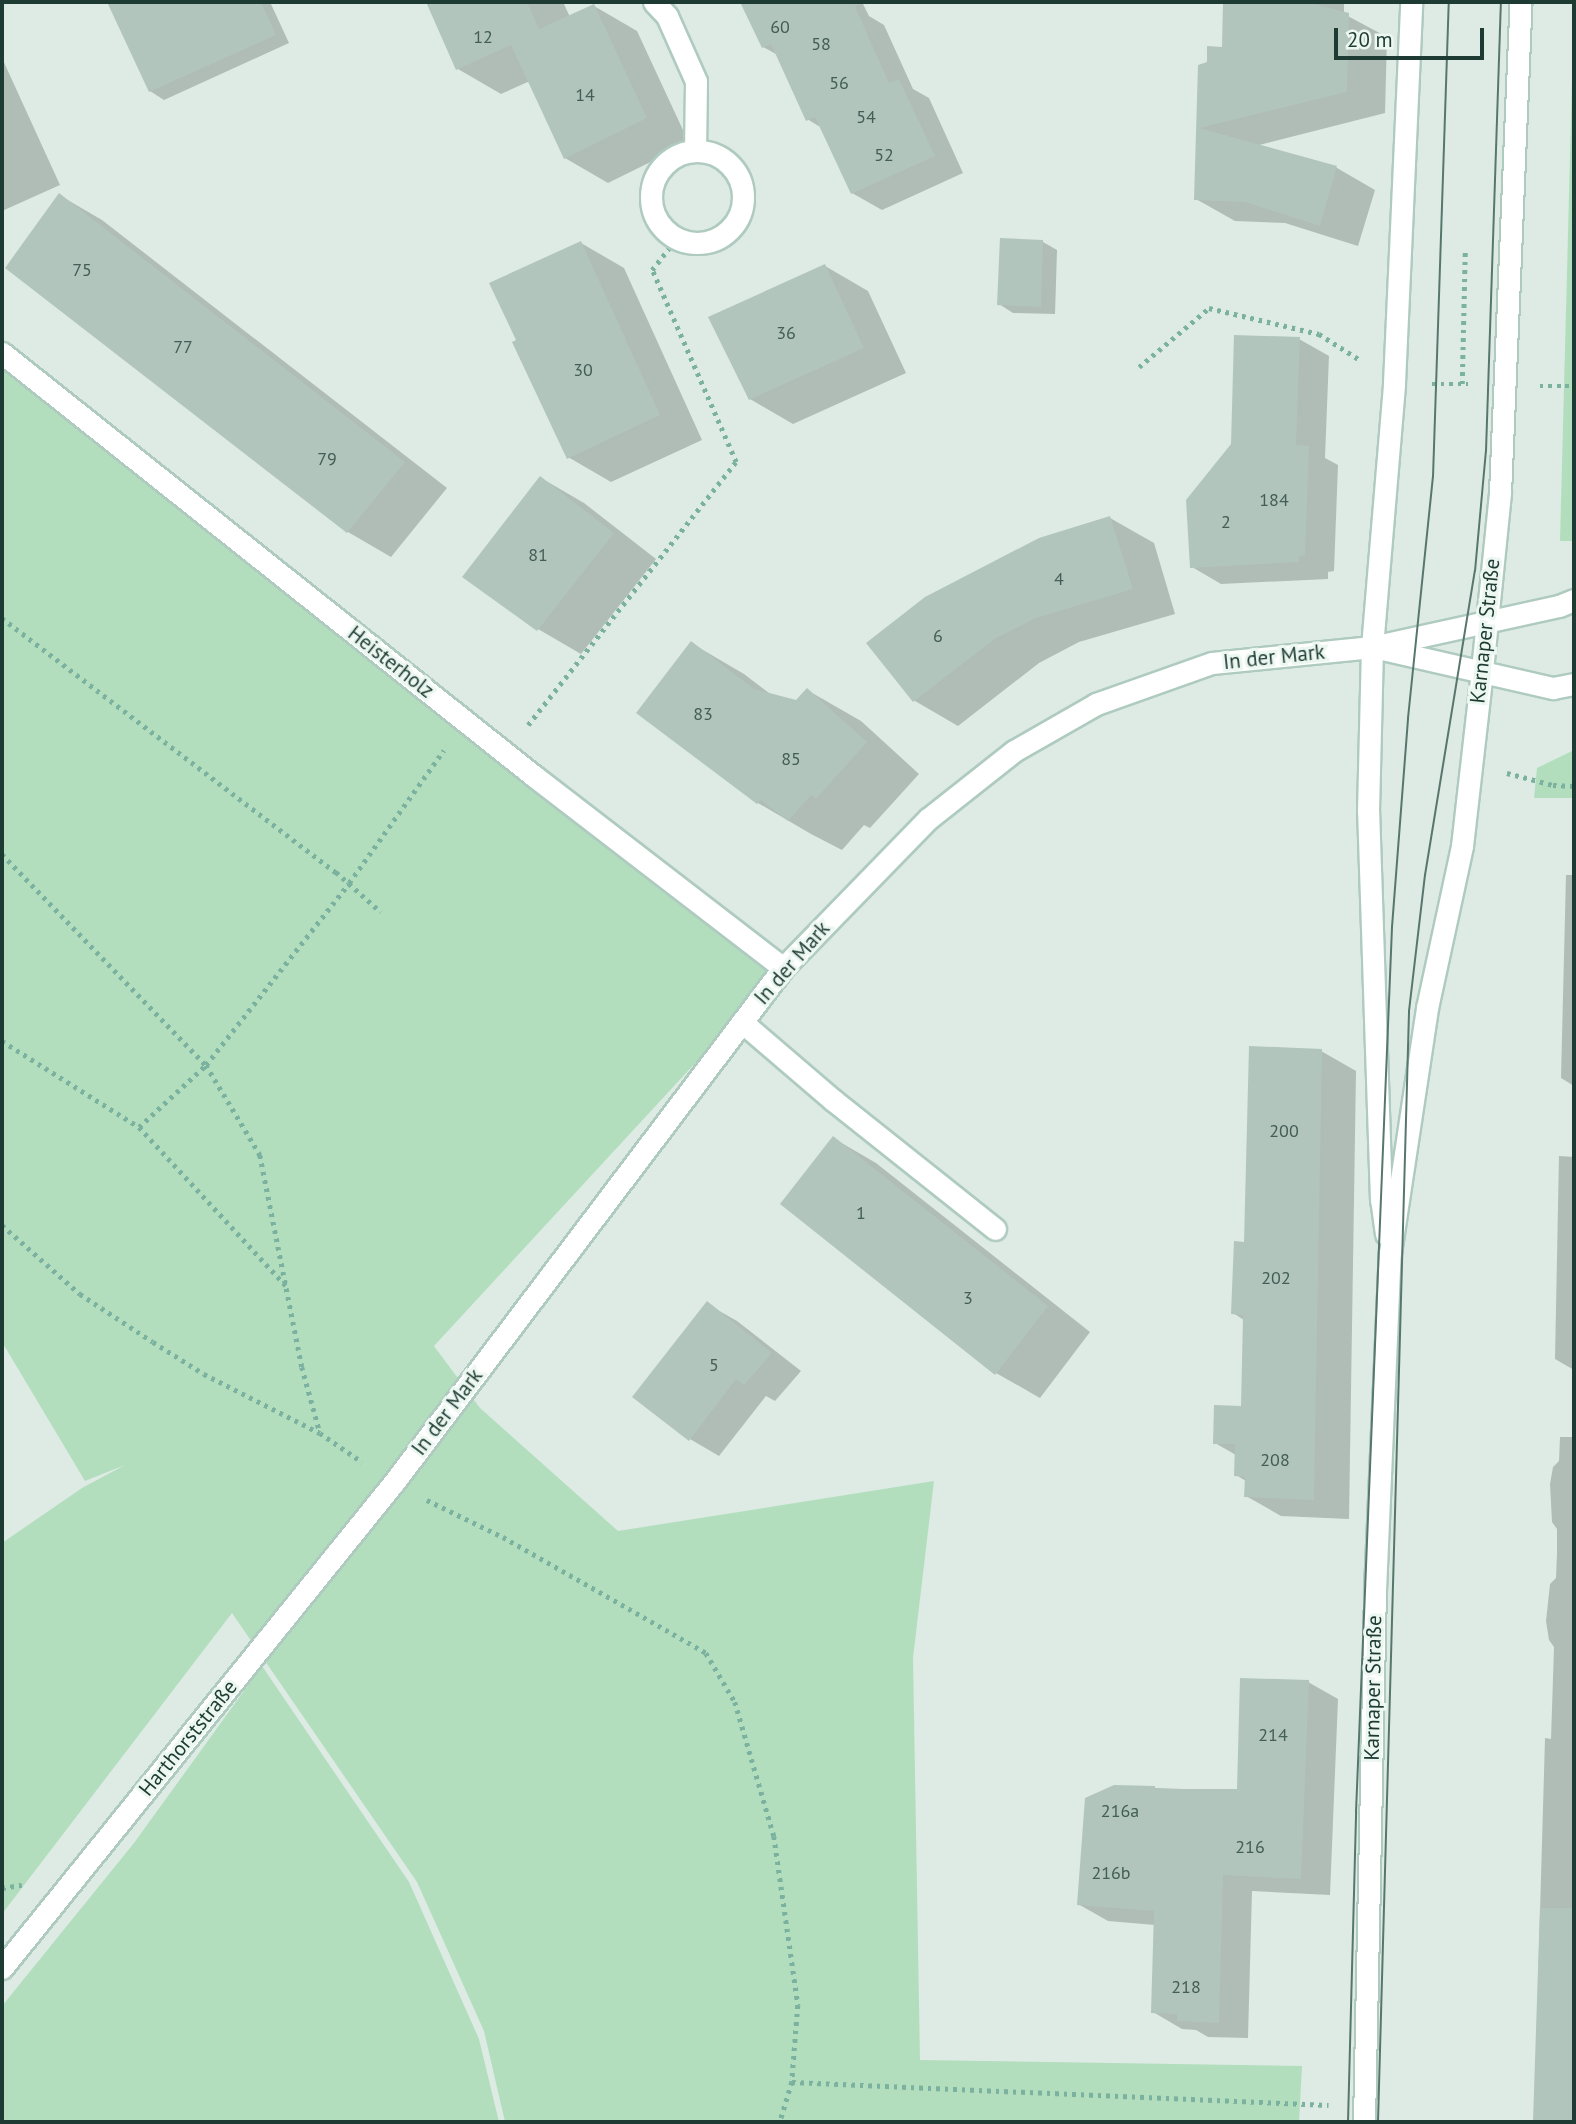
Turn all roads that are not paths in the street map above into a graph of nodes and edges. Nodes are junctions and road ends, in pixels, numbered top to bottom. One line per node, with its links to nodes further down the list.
1 (654, 2): 4 (street)
2 (1411, 2): 8 (street, Karnaper Straße)
3 (1521, 2): 7 (street, Karnaper Straße)
4 (695, 150): 4 (street)
5 (2, 354): 11 (street, Heisterholz)
6 (1574, 600): 7 (street)
7 (1486, 620): 8 (street); 9 (street, Karnaper Straße)
8 (1372, 647): 9 (street); 11 (street, In der Mark); 14 (street, Karnaper Straße)
9 (1482, 670): 10 (street); 14 (street, Karnaper Straße)
10 (1574, 684)
11 (783, 968): 12 (street, In der Mark)
12 (742, 1022): 13 (street); 15 (street, In der Mark)
13 (995, 1229)
14 (1390, 1253): 17 (street, Karnaper Straße)
15 (374, 1507): 16 (street, Harthorststraße)
16 (2, 1968)
17 (1365, 2115)

